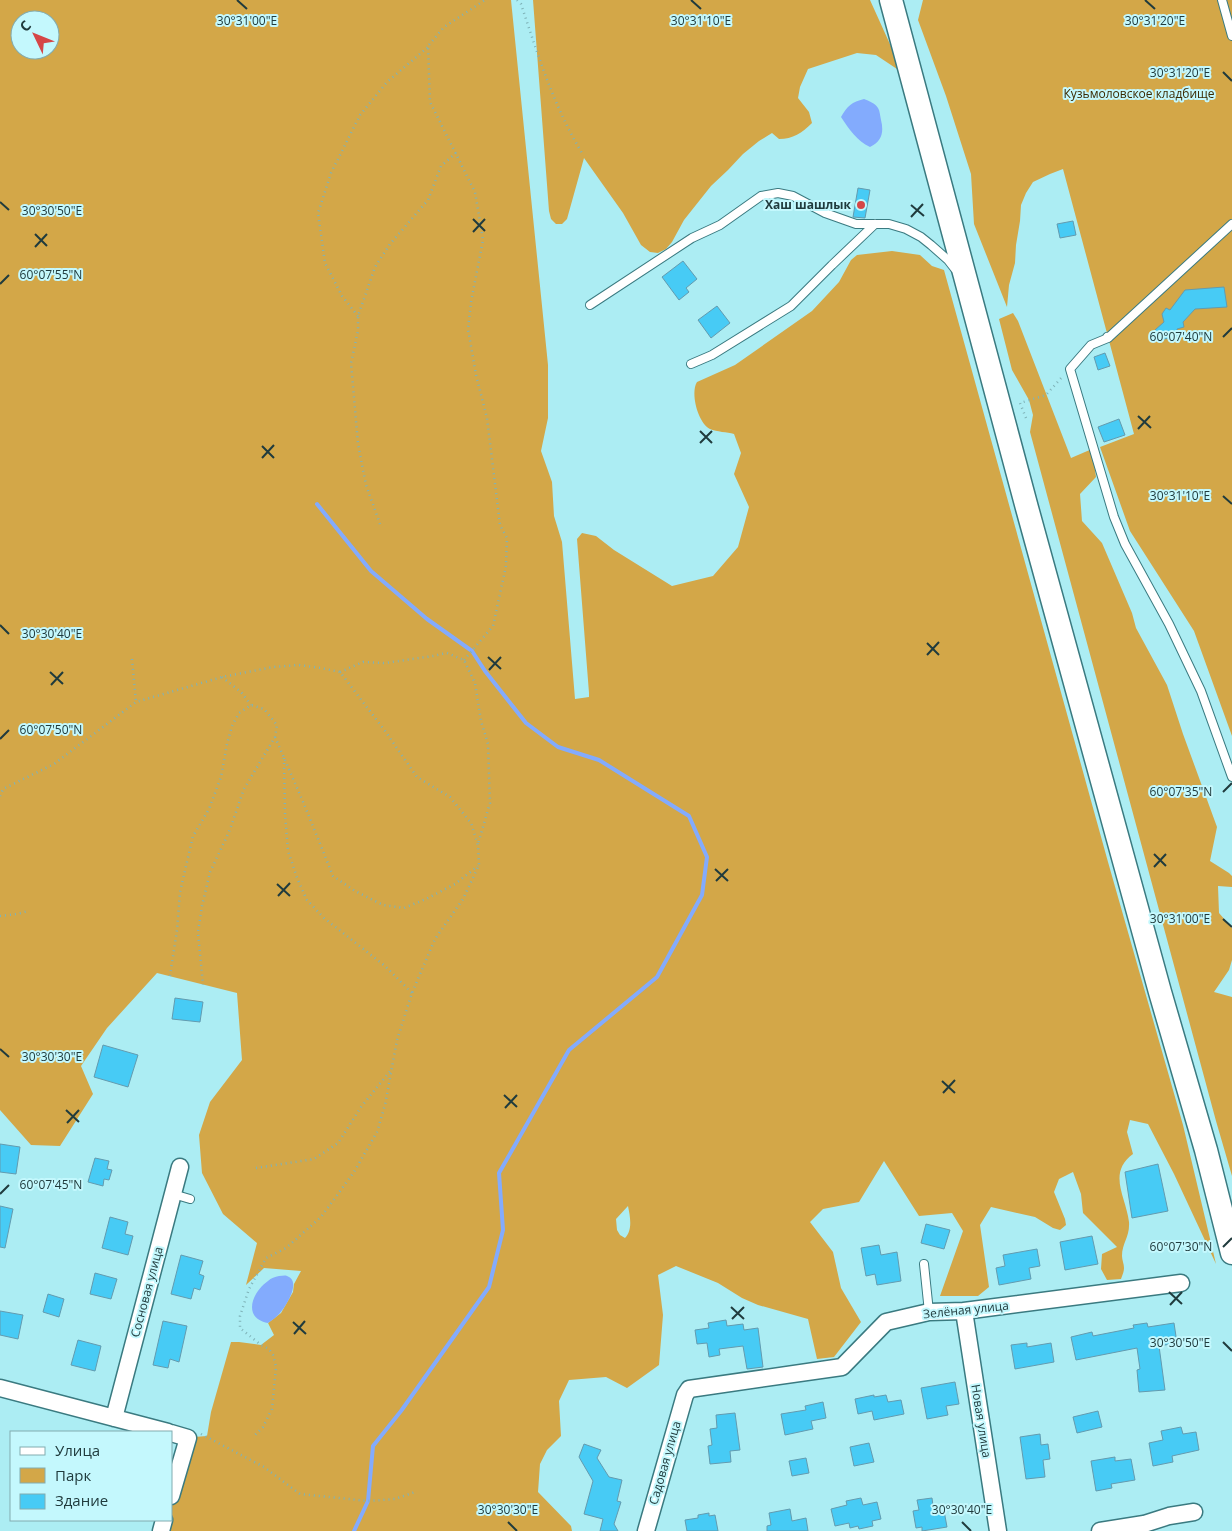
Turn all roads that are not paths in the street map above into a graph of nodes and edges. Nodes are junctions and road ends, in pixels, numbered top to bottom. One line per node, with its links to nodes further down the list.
1 (891, 0): 6 (main road)
2 (1222, 0): 3 (lane)
3 (1232, 36)
4 (875, 224): 6 (lane); 7 (lane); 8 (lane)
5 (1232, 224): 9 (lane)
6 (968, 287): 13 (main road)
7 (590, 305)
8 (691, 364)
9 (1232, 777)
10 (180, 1167): 11 (street, Сосновая улица)
11 (173, 1194): 12 (lane); 20 (street, Сосновая улица)
12 (190, 1199)
13 (1232, 1251)
14 (924, 1264): 17 (lane)
15 (1180, 1283): 16 (street, Зелёная улица)
16 (964, 1311): 17 (street, Зелёная улица); 27 (street, Новая улица)
17 (929, 1312): 19 (street, Зелёная улица)
18 (0, 1388): 20 (street)
19 (685, 1395): 26 (street, Садовая улица)
20 (114, 1418): 21 (street)
21 (163, 1431)
22 (172, 1433): 23 (street)
23 (172, 1493)
24 (1194, 1512): 25 (street)
25 (1144, 1527): 28 (street)
26 (646, 1531)
27 (998, 1531)
28 (1100, 1531)

